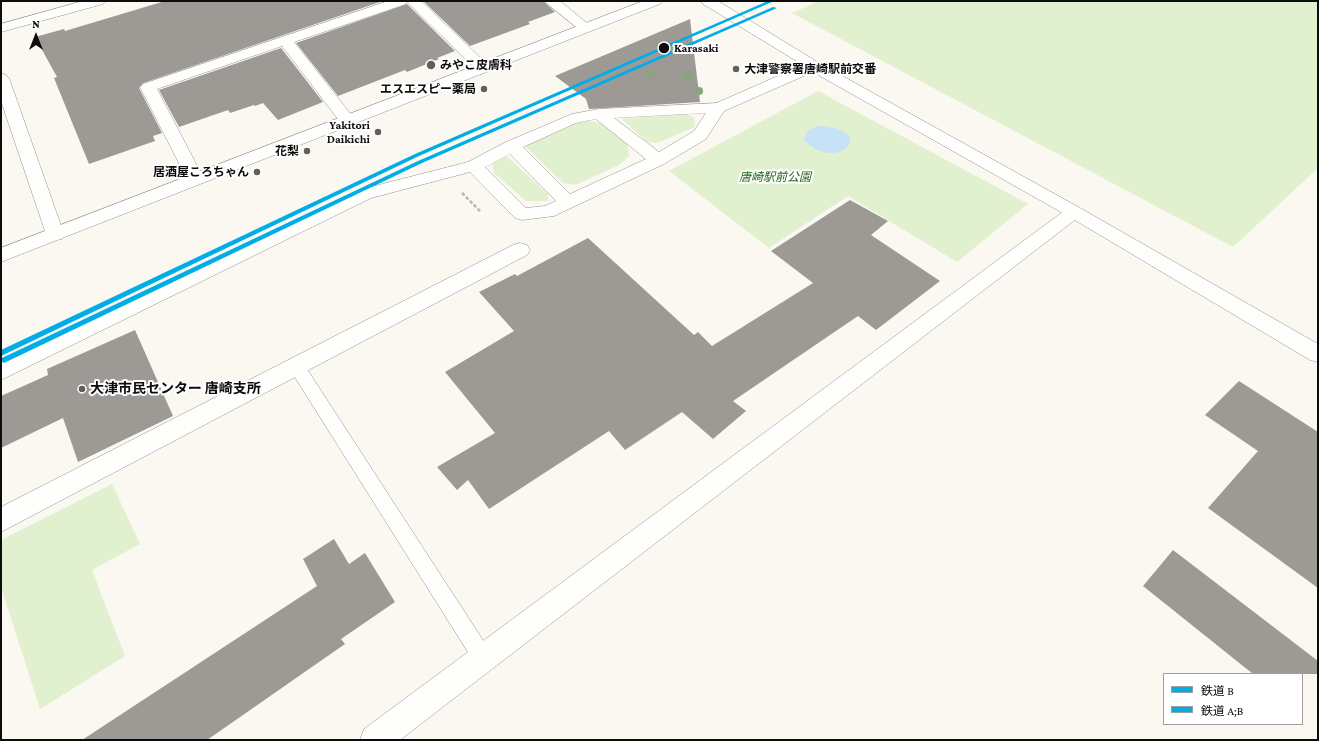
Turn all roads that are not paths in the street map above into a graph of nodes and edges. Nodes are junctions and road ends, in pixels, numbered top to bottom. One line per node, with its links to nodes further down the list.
1 (98, 1): 7 (street)
2 (401, 1): 9 (street)
3 (413, 1): 11 (street)
4 (551, 1): 8 (street)
5 (655, 1): 8 (street)
6 (708, 1): 10 (street)
7 (1, 28)
8 (586, 28): 11 (street)
9 (285, 40): 15 (street); 19 (street)
10 (814, 66): 13 (street); 21 (street)
11 (483, 68): 15 (street)
12 (1, 78): 22 (street)
13 (718, 108): 14 (street); 17 (street)
14 (599, 114): 16 (street); 17 (street)
15 (347, 120): 19 (street)
16 (512, 146): 18 (street); 20 (street)
17 (658, 160): 20 (street)
18 (474, 166): 20 (street); 27 (street)
19 (195, 179): 22 (street)
20 (568, 203)
21 (1074, 212): 25 (street); 29 (street)
22 (55, 234): 24 (street)
23 (520, 250): 26 (street)
24 (1, 255)
25 (1318, 354)
26 (297, 366): 28 (street); 29 (lane)
27 (1, 371)
28 (1, 520)
29 (484, 658): 30 (street)
30 (375, 740)

